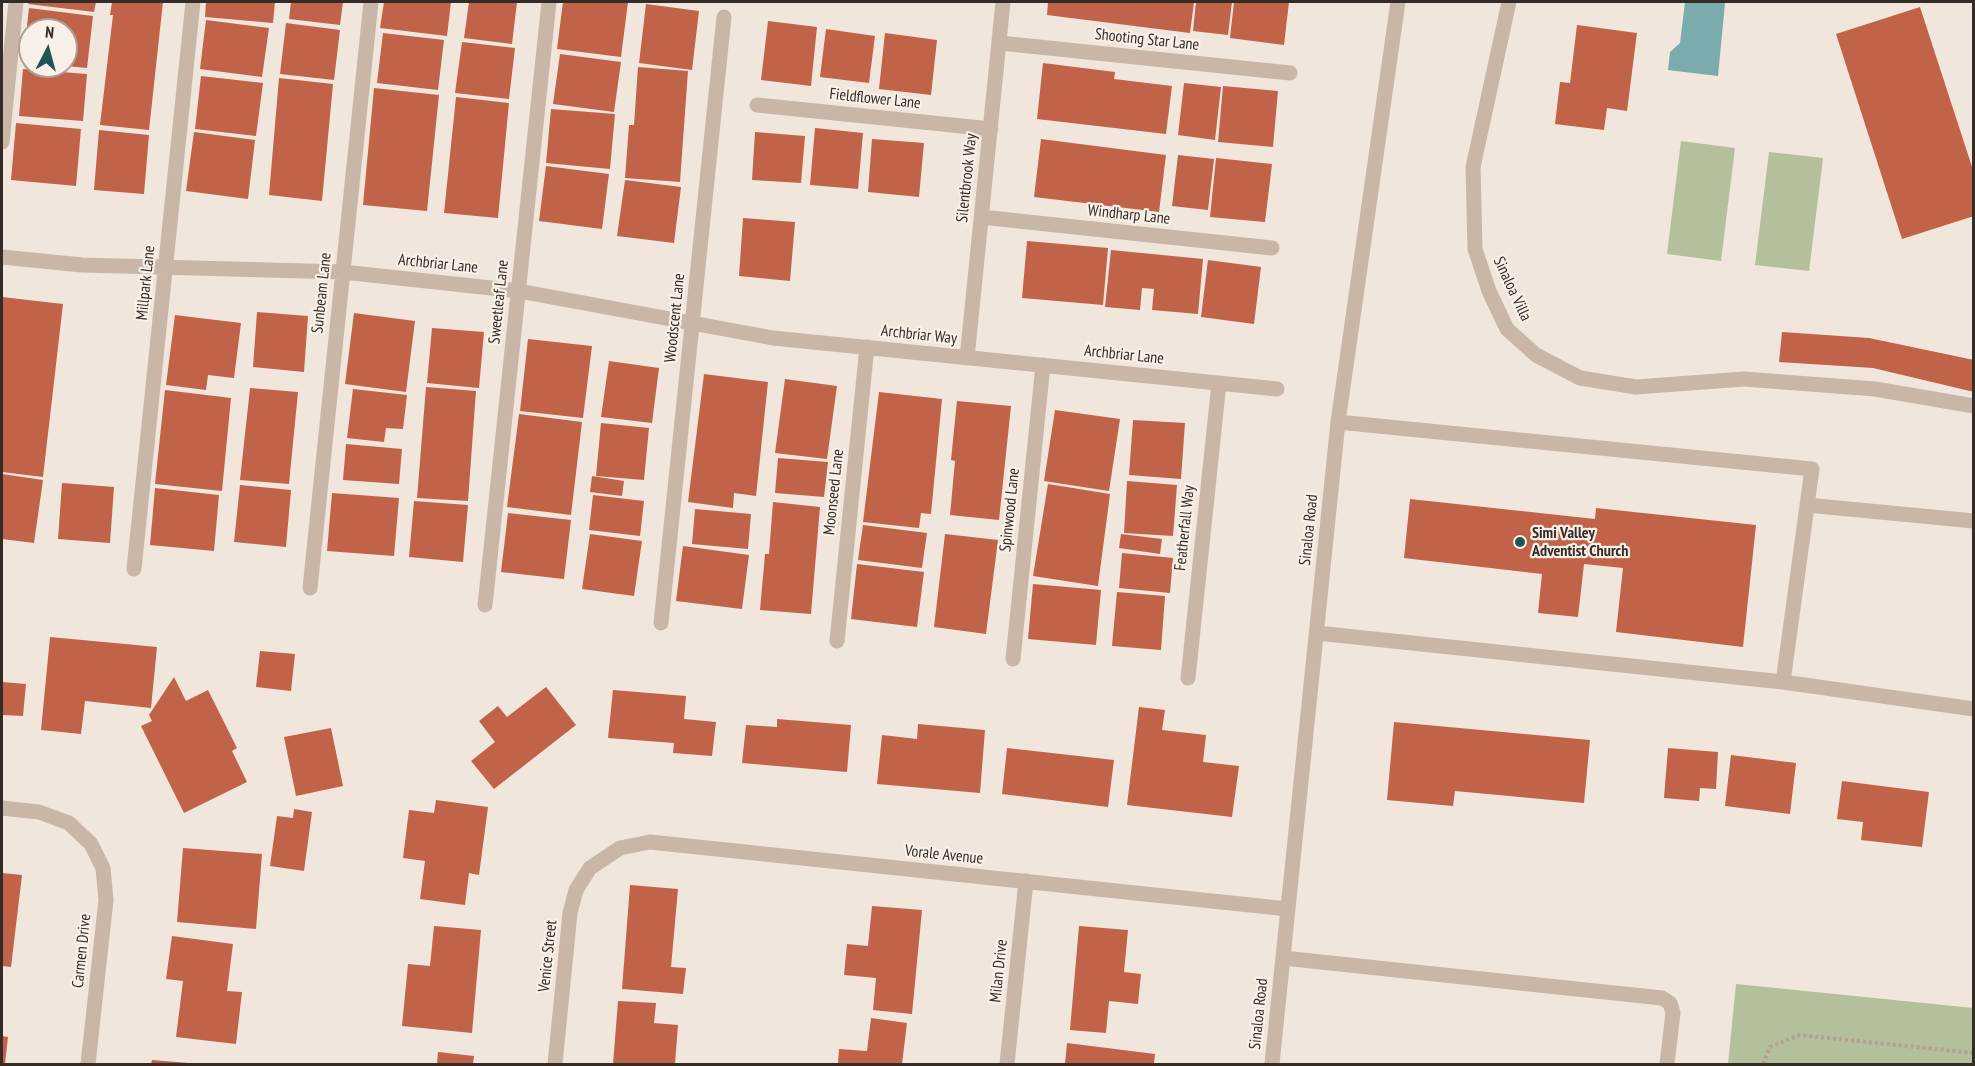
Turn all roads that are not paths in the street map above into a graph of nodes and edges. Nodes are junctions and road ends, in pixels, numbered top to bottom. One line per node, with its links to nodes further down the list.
1 (16, 2): 13 (street)
2 (193, 2): 17 (street, Millpark Lane)
3 (371, 2): 18 (street, Sunbeam Lane)
4 (549, 2): 19 (street, Sweetleaf Lane)
5 (1004, 2): 9 (street, Silentbrook Way)
6 (1398, 2): 27 (street, Sinaloa Road)
7 (1509, 2): 26 (street, Sinaloa Villa)
8 (724, 17): 20 (street, Woodscent Lane)
9 (1000, 43): 10 (street, Shooting Star Lane); 12 (street, Silentbrook Way)
10 (1290, 73)
11 (757, 105): 12 (street, Fieldflower Lane)
12 (991, 129): 14 (street, Silentbrook Way)
13 (2, 142)
14 (981, 217): 15 (street, Windharp Lane); 22 (street, Silentbrook Way)
15 (1272, 248)
16 (2, 257): 17 (street, Archbriar Lane)
17 (166, 267): 18 (street, Archbriar Lane); 30 (street, Millpark Lane)
18 (343, 272): 19 (street, Archbriar Lane); 31 (street, Sunbeam Lane)
19 (519, 291): 20 (street, Archbriar Lane); 32 (street, Sweetleaf Lane)
20 (693, 323): 21 (street, Archbriar Lane); 33 (street, Woodscent Lane)
21 (867, 347): 22 (street, Archbriar Way); 35 (street, Moonseed Lane)
22 (967, 358): 23 (street, Archbriar Lane)
23 (1043, 365): 24 (street, Archbriar Lane); 36 (street, Spinwood Lane)
24 (1219, 383): 25 (street, Archbriar Lane); 37 (street, Featherfall Way)
25 (1277, 389)
26 (1974, 406)
27 (1338, 422): 28 (street); 34 (street, Sinaloa Road)
28 (1807, 506): 29 (street); 38 (street)
29 (1974, 521)
30 (134, 569)
31 (310, 588)
32 (485, 605)
33 (661, 623)
34 (1317, 633): 38 (street); 43 (street, Sinaloa Road)
35 (837, 641)
36 (1013, 659)
37 (1188, 678)
38 (1783, 682): 39 (street)
39 (1974, 708)
40 (2, 808): 45 (street, Carmen Drive)
41 (601, 861): 42 (street, Vorale Avenue); 46 (street, Venice Street)
42 (1026, 881): 43 (street, Vorale Avenue); 47 (street, Milan Drive)
43 (1288, 909): 44 (street, Sinaloa Road)
44 (1283, 958): 48 (street, Sinaloa Road); 49 (street)
45 (88, 1065)
46 (555, 1065)
47 (1007, 1065)
48 (1272, 1065)
49 (1667, 1065)

